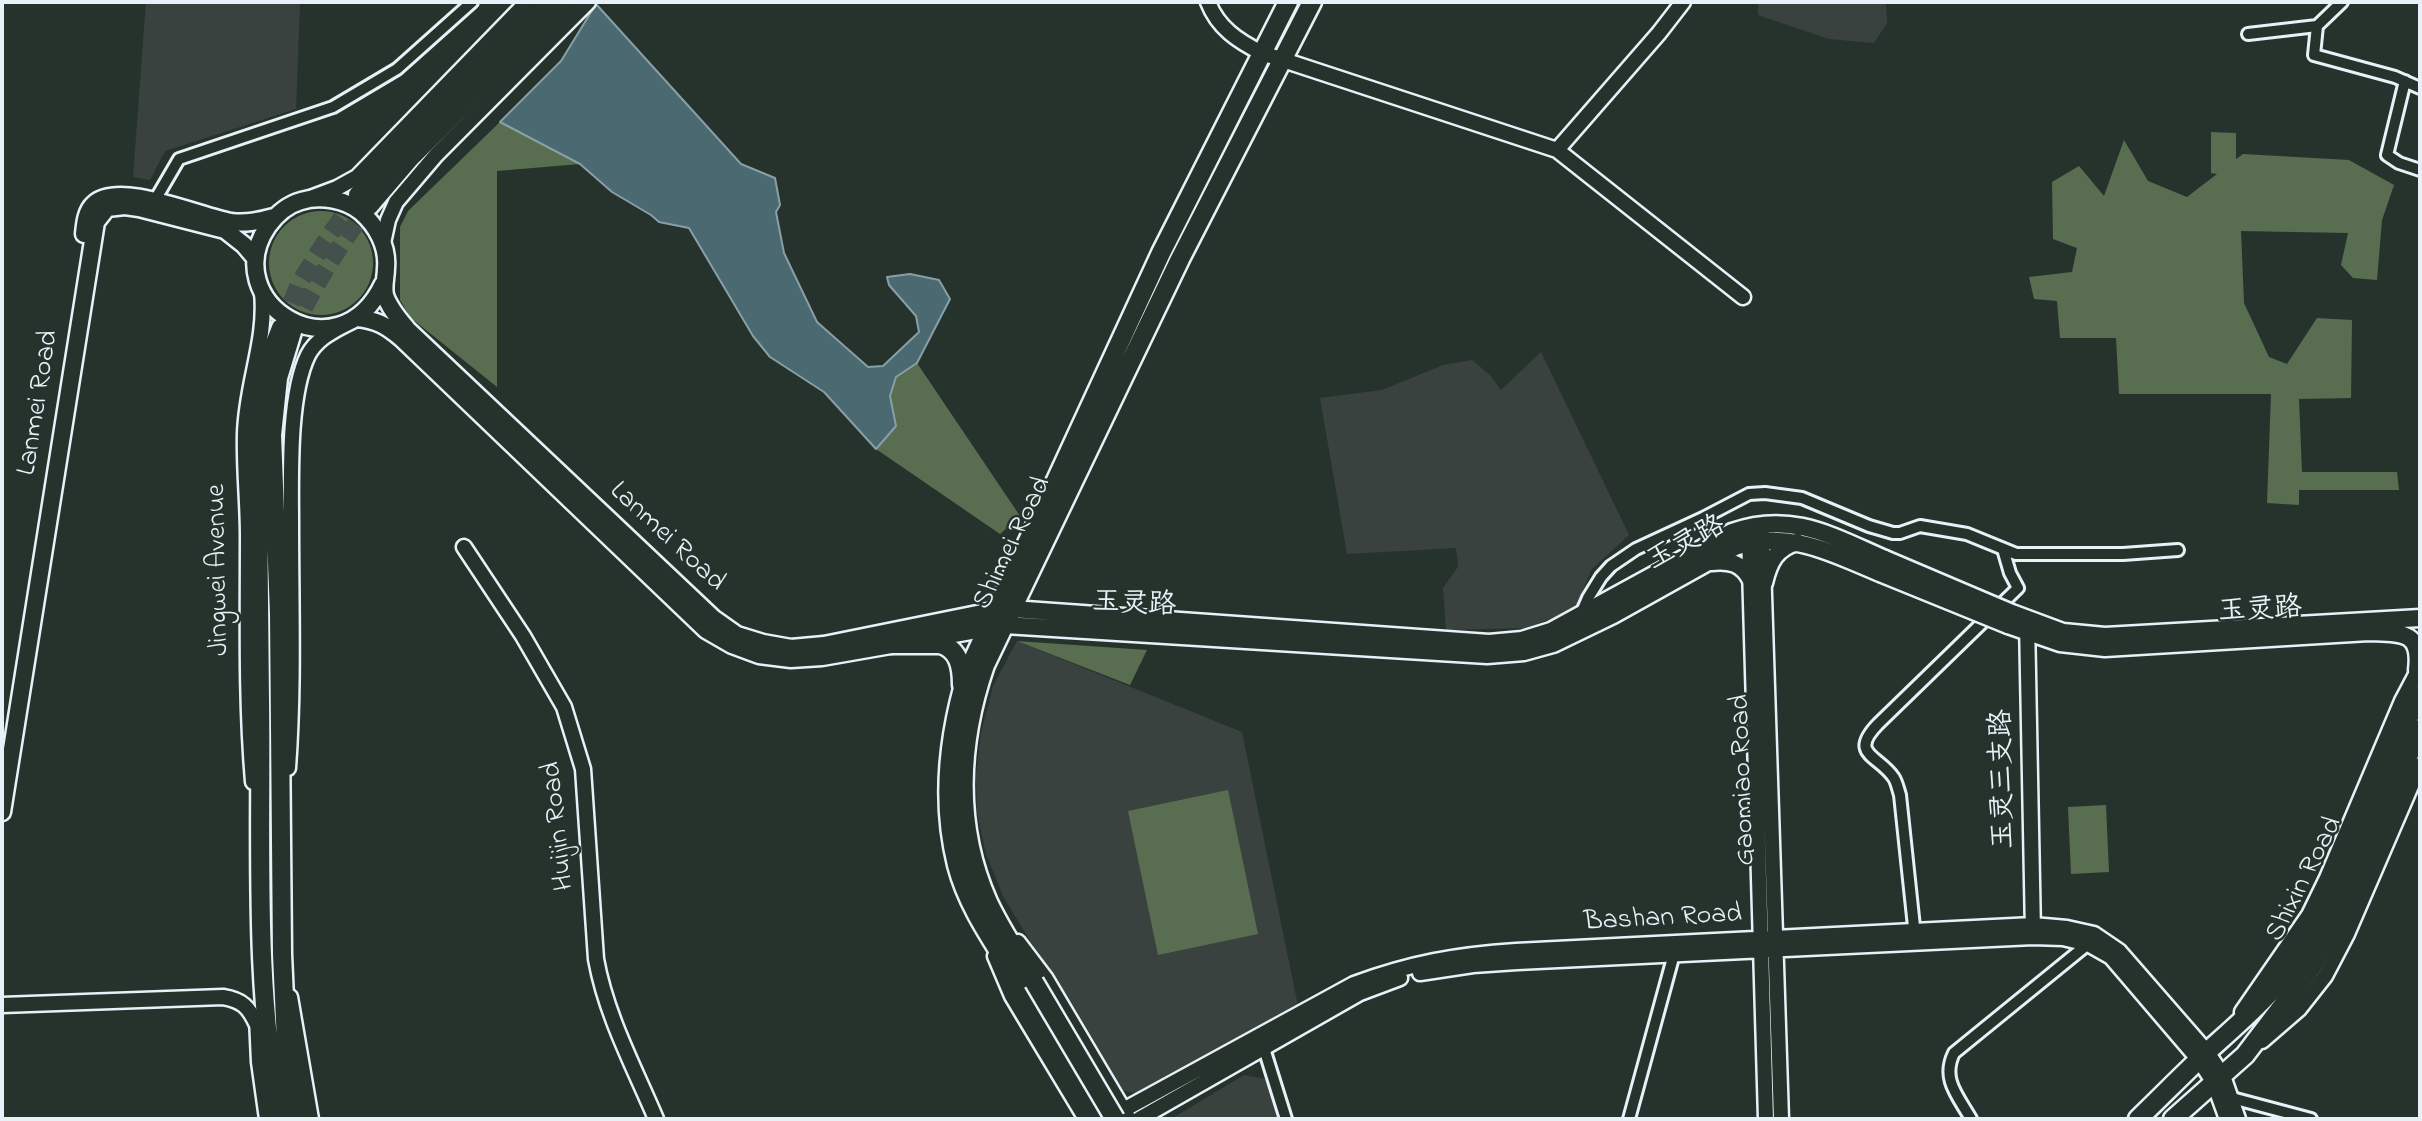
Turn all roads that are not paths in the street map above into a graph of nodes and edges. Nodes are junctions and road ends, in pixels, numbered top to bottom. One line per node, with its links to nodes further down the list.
1 (472, 2): 19 (street)
2 (527, 2): 20 (street)
3 (548, 2): 4 (main road)
4 (568, 2)
5 (588, 2): 22 (street)
6 (1208, 2): 13 (street)
7 (1288, 2): 13 (main road, Shimei Road)
8 (1312, 2): 14 (main road, Shimei Road)
9 (1683, 2): 17 (street)
10 (2342, 2): 11 (street)
11 (2317, 26): 12 (street); 15 (street)
12 (2248, 34)
13 (1262, 53): 14 (street); 37 (main road, Shimei Road)
14 (1283, 61): 17 (street); 37 (main road, Shimei Road)
15 (2405, 81): 16 (street); 18 (street)
16 (2420, 88)
17 (1557, 150): 26 (street)
18 (2420, 170)
19 (155, 200): 21 (main road, Lanmei Road); 47 (main road, Lanmei Road)
20 (300, 201): 21 (main road, Lanmei Road); 22 (main road)
21 (274, 218): 23 (main road, Lanmei Road)
22 (383, 243): 24 (main road, Lanmei Road)
23 (255, 258): 25 (main road); 49 (main road, Lanmei Road)
24 (383, 284): 27 (main road); 37 (main road, Lanmei Road)
25 (262, 292): 27 (main road, Lanmei Road); 50 (street, Jingwei Avenue)
26 (1743, 297)
27 (351, 321): 41 (main road, Lanmei Road); 51 (street, Jingwei Avenue)
28 (1756, 533): 29 (main road, 玉灵路); 33 (main road, 玉灵路); 34 (main road, 玉灵路); 35 (street, Gaomiao Road); 36 (main road, 玉灵路)
29 (1797, 542): 34 (main road, 玉灵路); 35 (main road)
30 (464, 547): 75 (street, Huijin Road)
31 (2003, 550): 32 (street); 36 (street); 54 (street)
32 (2178, 550)
33 (1709, 562): 35 (main road); 42 (main road, 玉灵路)
34 (1883, 566): 39 (main road, 玉灵路, bridge)
35 (1757, 582): 55 (street, Gaomiao Road)
36 (1580, 617): 42 (main road, 玉灵路)
37 (1000, 618): 41 (main road, Lanmei Road); 42 (main road, 玉灵路); 44 (main road, Shimei Road); 52 (main road, Shimei Road)
38 (2420, 618): 40 (main road, 玉灵路)
39 (2018, 622): 40 (main road, 玉灵路); 53 (street, 玉灵三支路)
40 (2391, 626): 43 (main road)
41 (893, 644): 44 (main road)
42 (1488, 649)
43 (2419, 668): 63 (street)
44 (961, 692): 52 (main road, Shimei Road)
45 (2420, 695): 63 (main road, Shixin Road)
46 (2420, 729): 65 (main road, Shixin Road)
47 (2, 743)
48 (2420, 765): 65 (street)
49 (2, 812)
50 (259, 848): 51 (main road, Jingwei Avenue); 59 (main road, Jingwei Avenue)
51 (281, 850): 57 (main road, Jingwei Avenue)
52 (982, 907): 60 (main road, Shimei Road); 70 (street); 76 (street)
53 (2033, 931): 54 (street, Bashan Road); 56 (street, Bashan Road); 66 (street, Bashan Road)
54 (1915, 937): 55 (street, Bashan Road)
55 (1768, 944): 58 (street, Bashan Road); 64 (street, Bashan Road); 82 (street, Gaomiao Road); 83 (street, Gaomiao Road)
56 (2088, 944): 66 (street, Bashan Road); 84 (street)
57 (282, 954): 68 (main road, Jingwei Avenue); 74 (street)
58 (1674, 954): 64 (street, Bashan Road); 81 (street)
59 (262, 968): 62 (street); 68 (main road, Jingwei Avenue)
60 (1029, 986): 70 (main road, Shimei Road, bridge); 77 (main road, Shimei Road)
61 (2, 1005): 62 (street)
62 (257, 1025): 71 (street)
63 (2225, 1037): 66 (main road, Shixin Road)
64 (1262, 1042): 70 (street, Bashan Road); 79 (street, Bashan Road); 80 (street)
65 (2245, 1055): 67 (main road, Shixin Road)
66 (2203, 1056): 67 (street); 85 (main road, Shixin Road)
67 (2218, 1079): 69 (street); 86 (main road, Shixin Road); 87 (street)
68 (284, 1095): 72 (main road); 73 (main road)
69 (2232, 1098): 88 (street); 89 (street)
70 (1122, 1116): 78 (street, Bashan Road)
71 (267, 1119)
72 (280, 1119)
73 (296, 1119)
74 (311, 1119)
75 (656, 1119)
76 (1086, 1119)
77 (1100, 1119)
78 (1107, 1119)
79 (1139, 1119)
80 (1286, 1119)
81 (1629, 1119)
82 (1766, 1119)
83 (1781, 1119)
84 (1971, 1119)
85 (2138, 1119)
86 (2173, 1119)
87 (2227, 1119)
88 (2238, 1119)
89 (2311, 1119)

